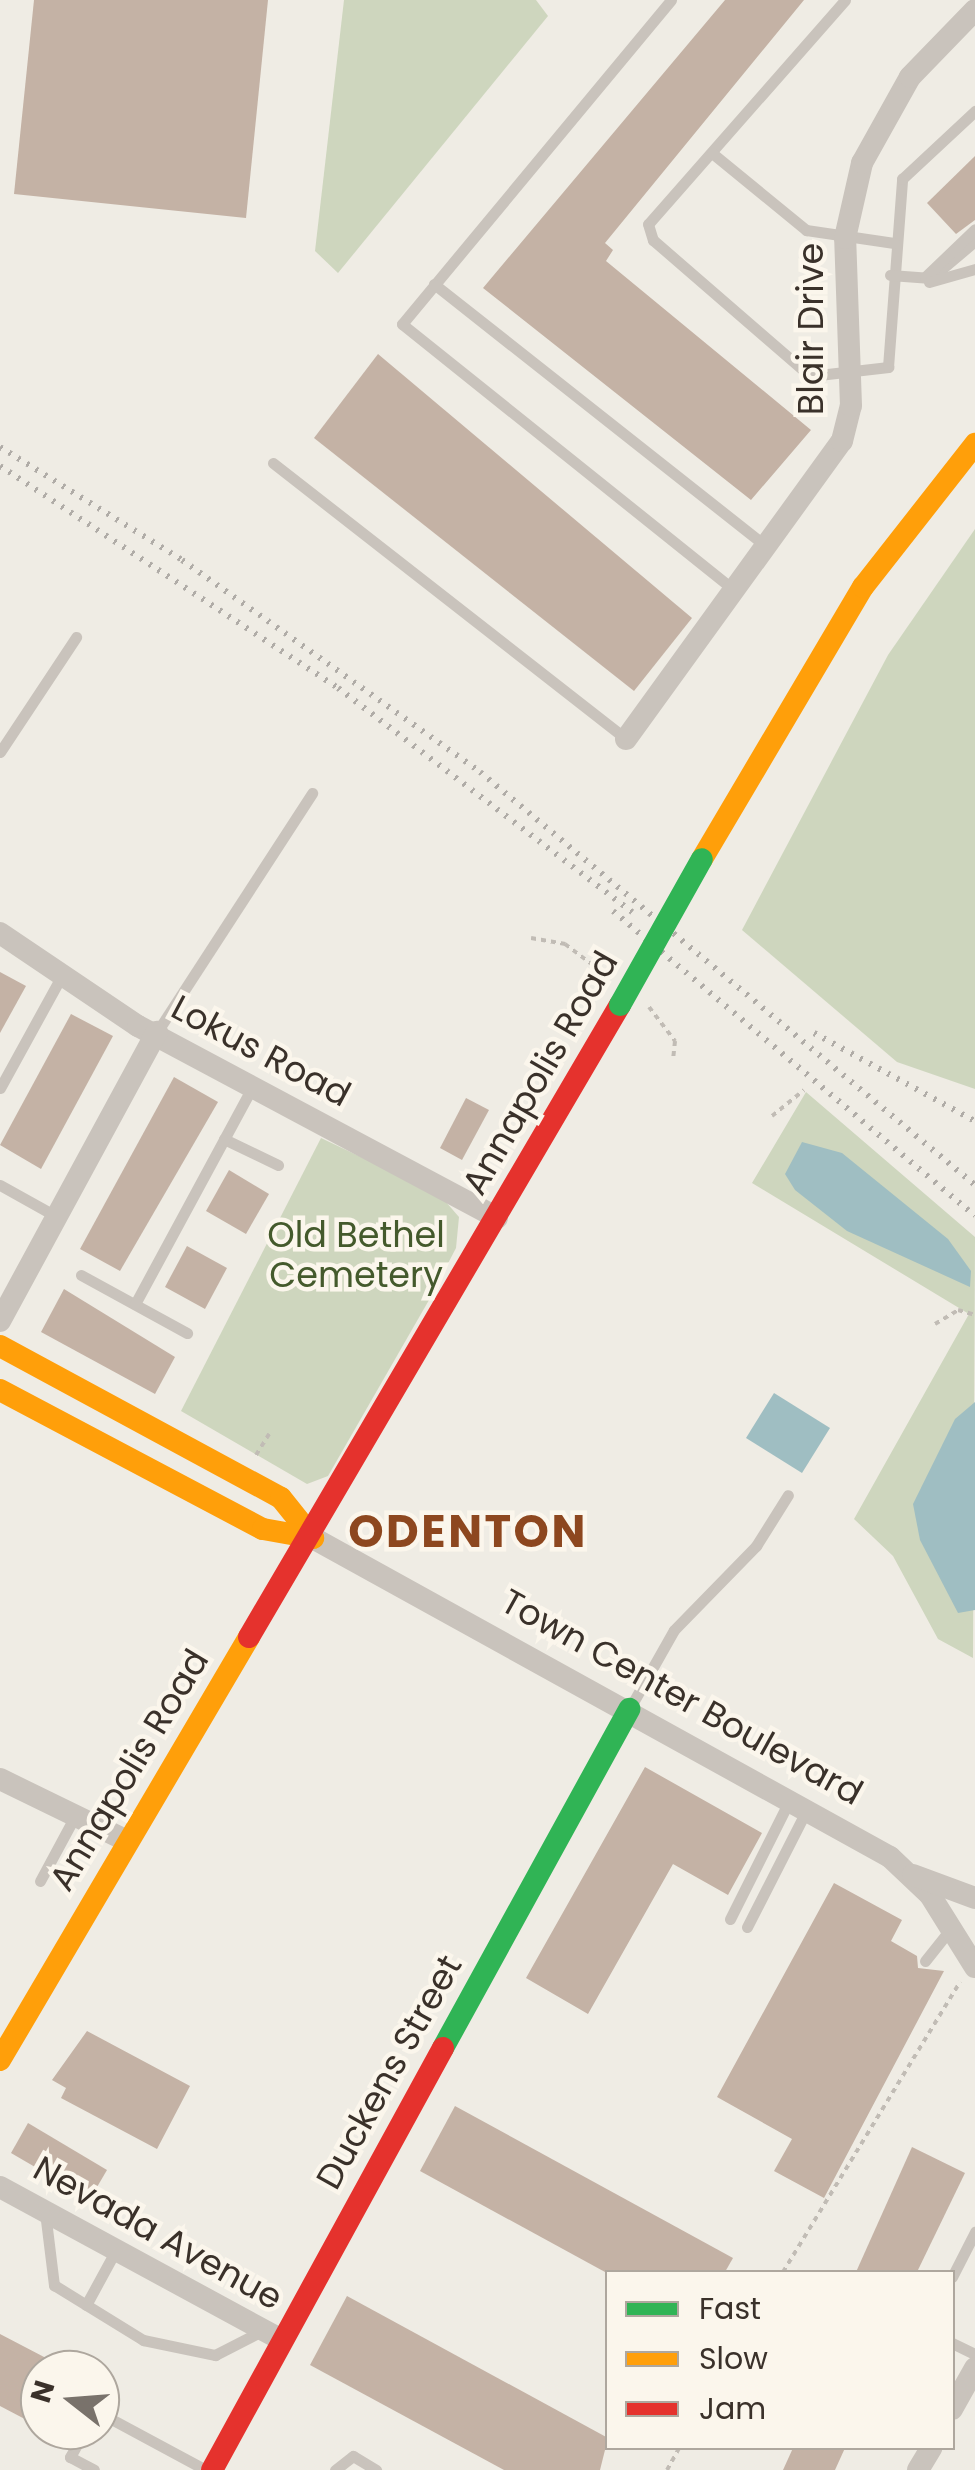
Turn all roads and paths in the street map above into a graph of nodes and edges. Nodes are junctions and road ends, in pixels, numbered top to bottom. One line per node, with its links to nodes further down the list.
1 (671, 0): 13 (lane)
2 (846, 0): 5 (lane)
3 (975, 10): 7 (street, Blair Drive)
4 (975, 111): 9 (lane)
5 (712, 153): 7 (lane); 14 (lane)
6 (975, 229): 12 (lane)
7 (845, 238): 9 (lane); 14 (street, Blair Drive)
8 (975, 241): 12 (lane)
9 (894, 244): 11 (lane)
10 (975, 269): 12 (lane)
11 (890, 275): 12 (lane); 14 (lane)
12 (918, 280)
13 (434, 284): 17 (lane); 18 (lane)
14 (849, 378): 17 (street, Blair Drive)
15 (975, 444): 38 (main road, Annapolis Road, bridge)
16 (273, 464): 20 (lane)
17 (766, 546): 18 (street, Blair Drive)
18 (734, 590): 20 (street, Blair Drive)
19 (76, 636): 21 (lane)
20 (626, 739)
21 (0, 752)
22 (312, 793): 28 (lane)
23 (0, 933): 26 (street, Lokus Road)
24 (531, 938): 25 (path)
25 (600, 970)
26 (60, 979): 28 (street, Lokus Road); 31 (lane)
27 (663, 1017): 29 (path)
28 (157, 1032): 30 (street, Lokus Road); 37 (street)
29 (673, 1059)
30 (253, 1086): 34 (lane); 38 (street, Lokus Road)
31 (0, 1088)
32 (804, 1090): 33 (path)
33 (772, 1116)
34 (224, 1139): 35 (lane); 40 (lane)
35 (278, 1165)
36 (0, 1185): 37 (lane)
37 (59, 1218): 42 (street)
38 (497, 1218): 50 (main road, Annapolis Road)
39 (81, 1275): 40 (lane)
40 (134, 1304): 44 (lane)
41 (975, 1315): 43 (path)
42 (0, 1321)
43 (935, 1324)
44 (187, 1333)
45 (0, 1346): 50 (main road, Town Center Boulevard)
46 (0, 1390): 50 (main road, Town Center Boulevard)
47 (269, 1434): 48 (path)
48 (254, 1459)
49 (788, 1494): 51 (lane)
50 (313, 1538): 51 (street, Town Center Boulevard); 55 (main road, Annapolis Road)
51 (629, 1709): 53 (street, Town Center Boulevard); 73 (main road, Duckens Street)
52 (0, 1779): 54 (street)
53 (799, 1802): 56 (street, Town Center Boulevard); 60 (lane); 62 (lane)
54 (75, 1816): 55 (street); 57 (lane)
55 (125, 1840): 65 (main road, Annapolis Road)
56 (911, 1874): 58 (street); 61 (street, Town Center Boulevard)
57 (40, 1881)
58 (975, 1898)
59 (975, 1918): 61 (street)
60 (730, 1919)
61 (952, 1927): 63 (lane); 64 (street, Town Center Boulevard)
62 (746, 1928)
63 (925, 1960)
64 (969, 1972): 70 (path)
65 (0, 2060)
66 (0, 2187): 67 (street, Nevada Avenue)
67 (45, 2212): 69 (street, Nevada Avenue); 72 (lane)
68 (975, 2232): 71 (lane)
69 (116, 2250): 72 (lane); 73 (street, Nevada Avenue)
70 (784, 2270)
71 (955, 2271)
72 (86, 2304): 73 (lane)
73 (273, 2335): 79 (main road, Duckens Street)
74 (975, 2368): 75 (street)
75 (955, 2404)
76 (120, 2423): 79 (lane)
77 (74, 2450): 78 (lane)
78 (94, 2470)
79 (209, 2470)
80 (335, 2470): 81 (lane)
81 (376, 2470)

